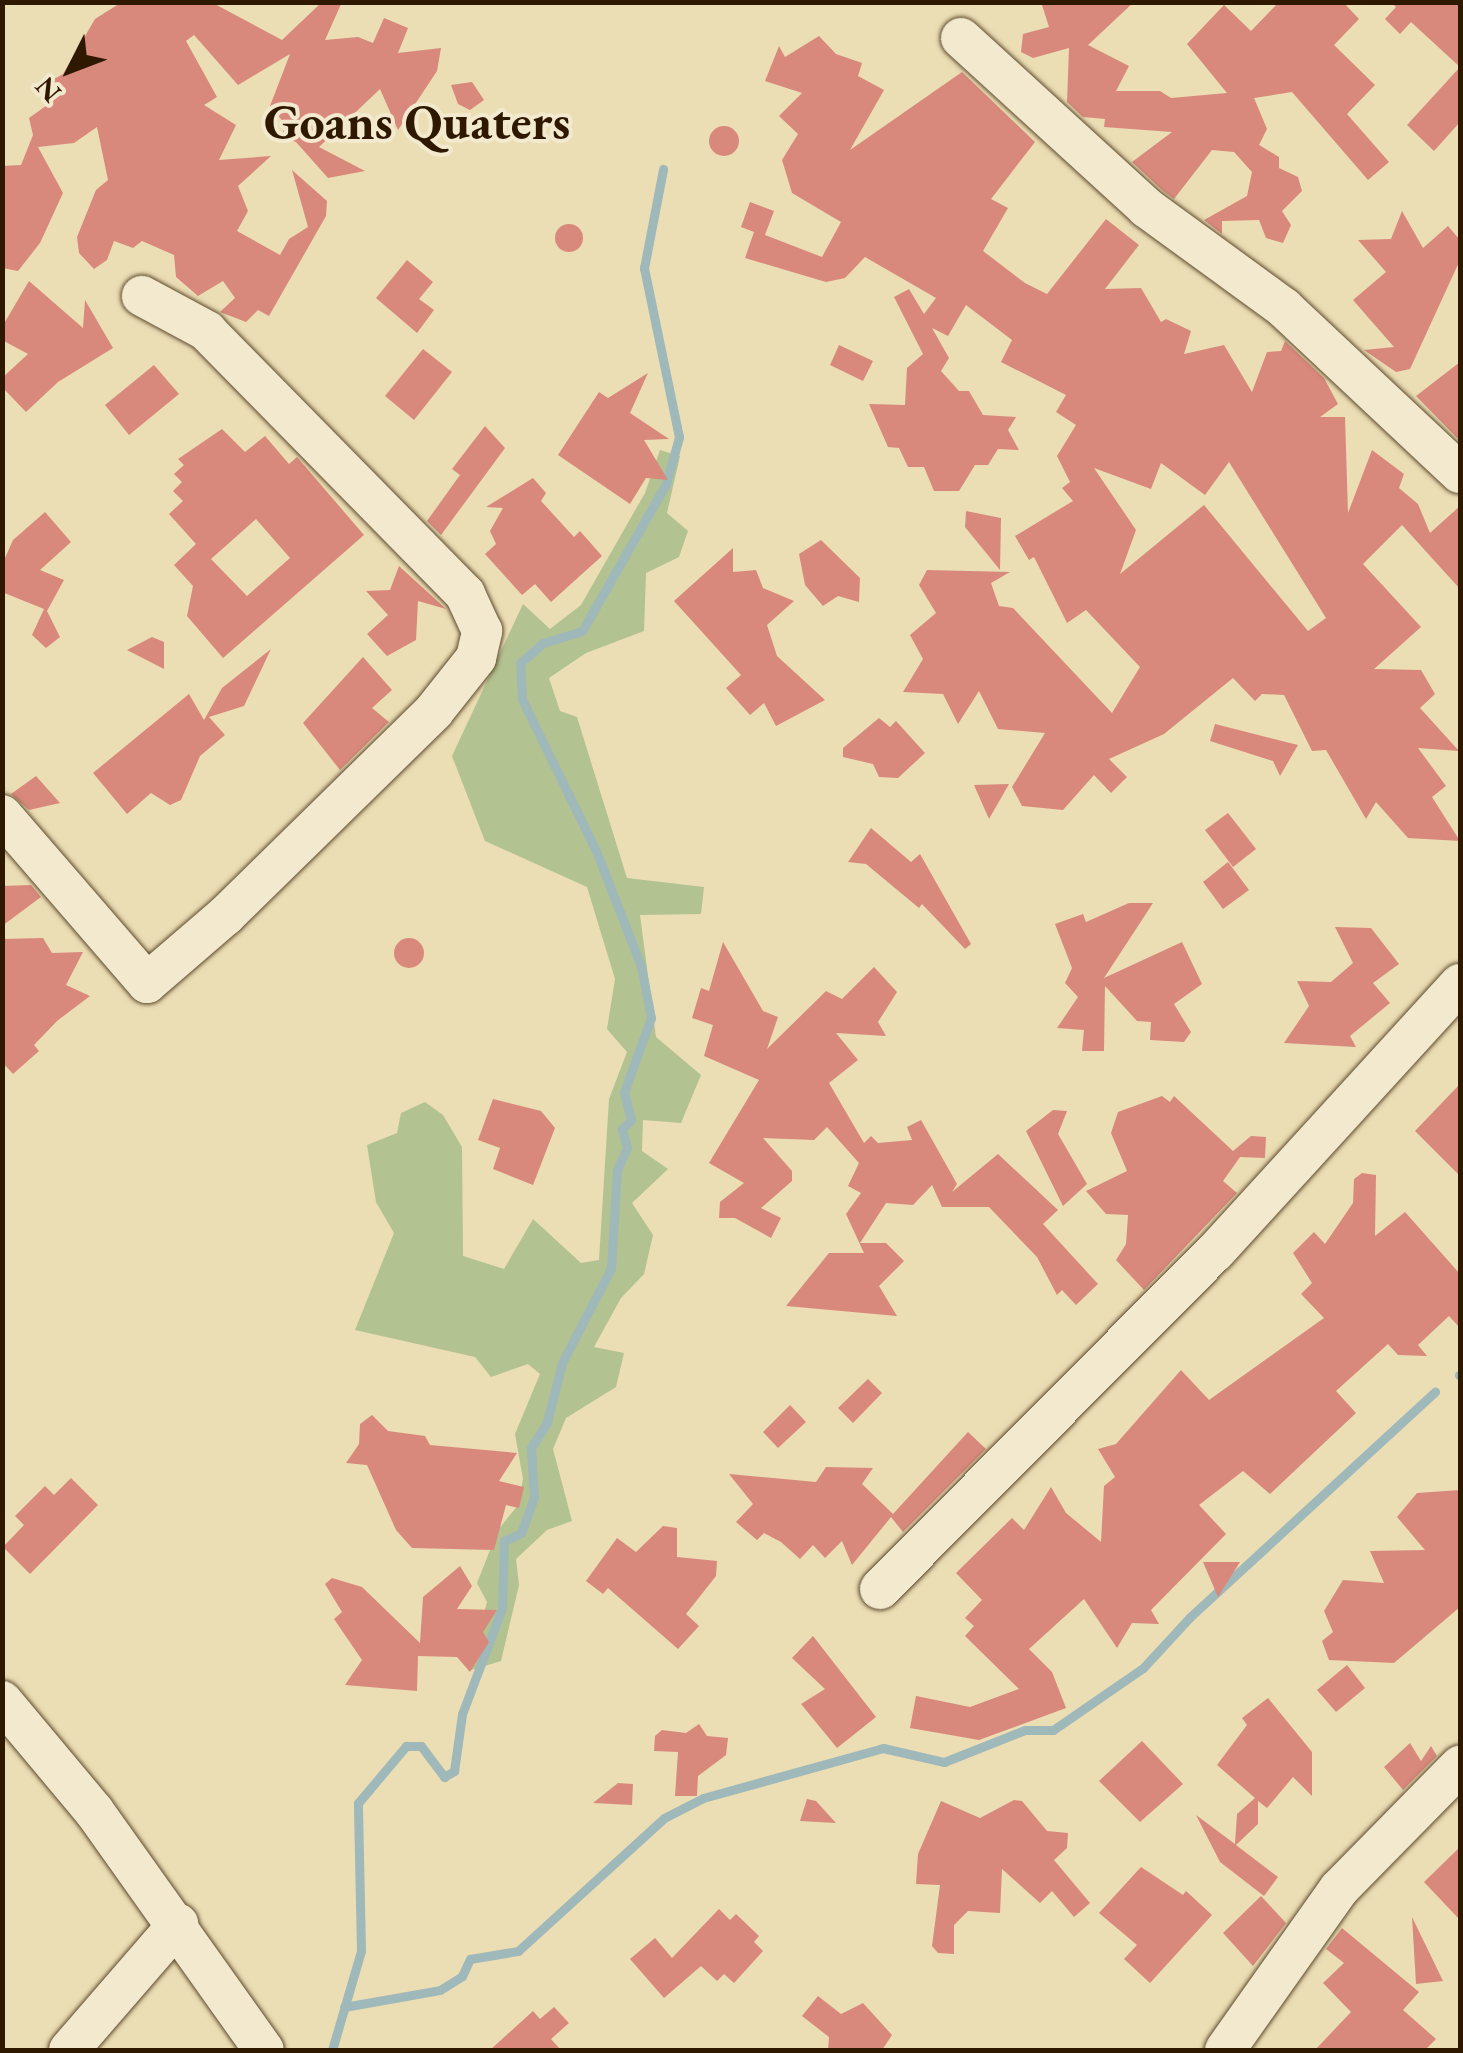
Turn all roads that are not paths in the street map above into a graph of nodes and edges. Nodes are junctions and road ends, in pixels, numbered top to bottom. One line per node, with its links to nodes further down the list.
1 (961, 38): 3 (street)
2 (142, 296): 4 (street)
3 (1460, 473)
4 (2, 816)
5 (1460, 984): 6 (street)
6 (880, 1589)
7 (2, 1701): 9 (street)
8 (1460, 1766): 12 (street)
9 (178, 1924): 10 (street); 11 (street)
10 (68, 2050)
11 (264, 2050)
12 (1225, 2050)

